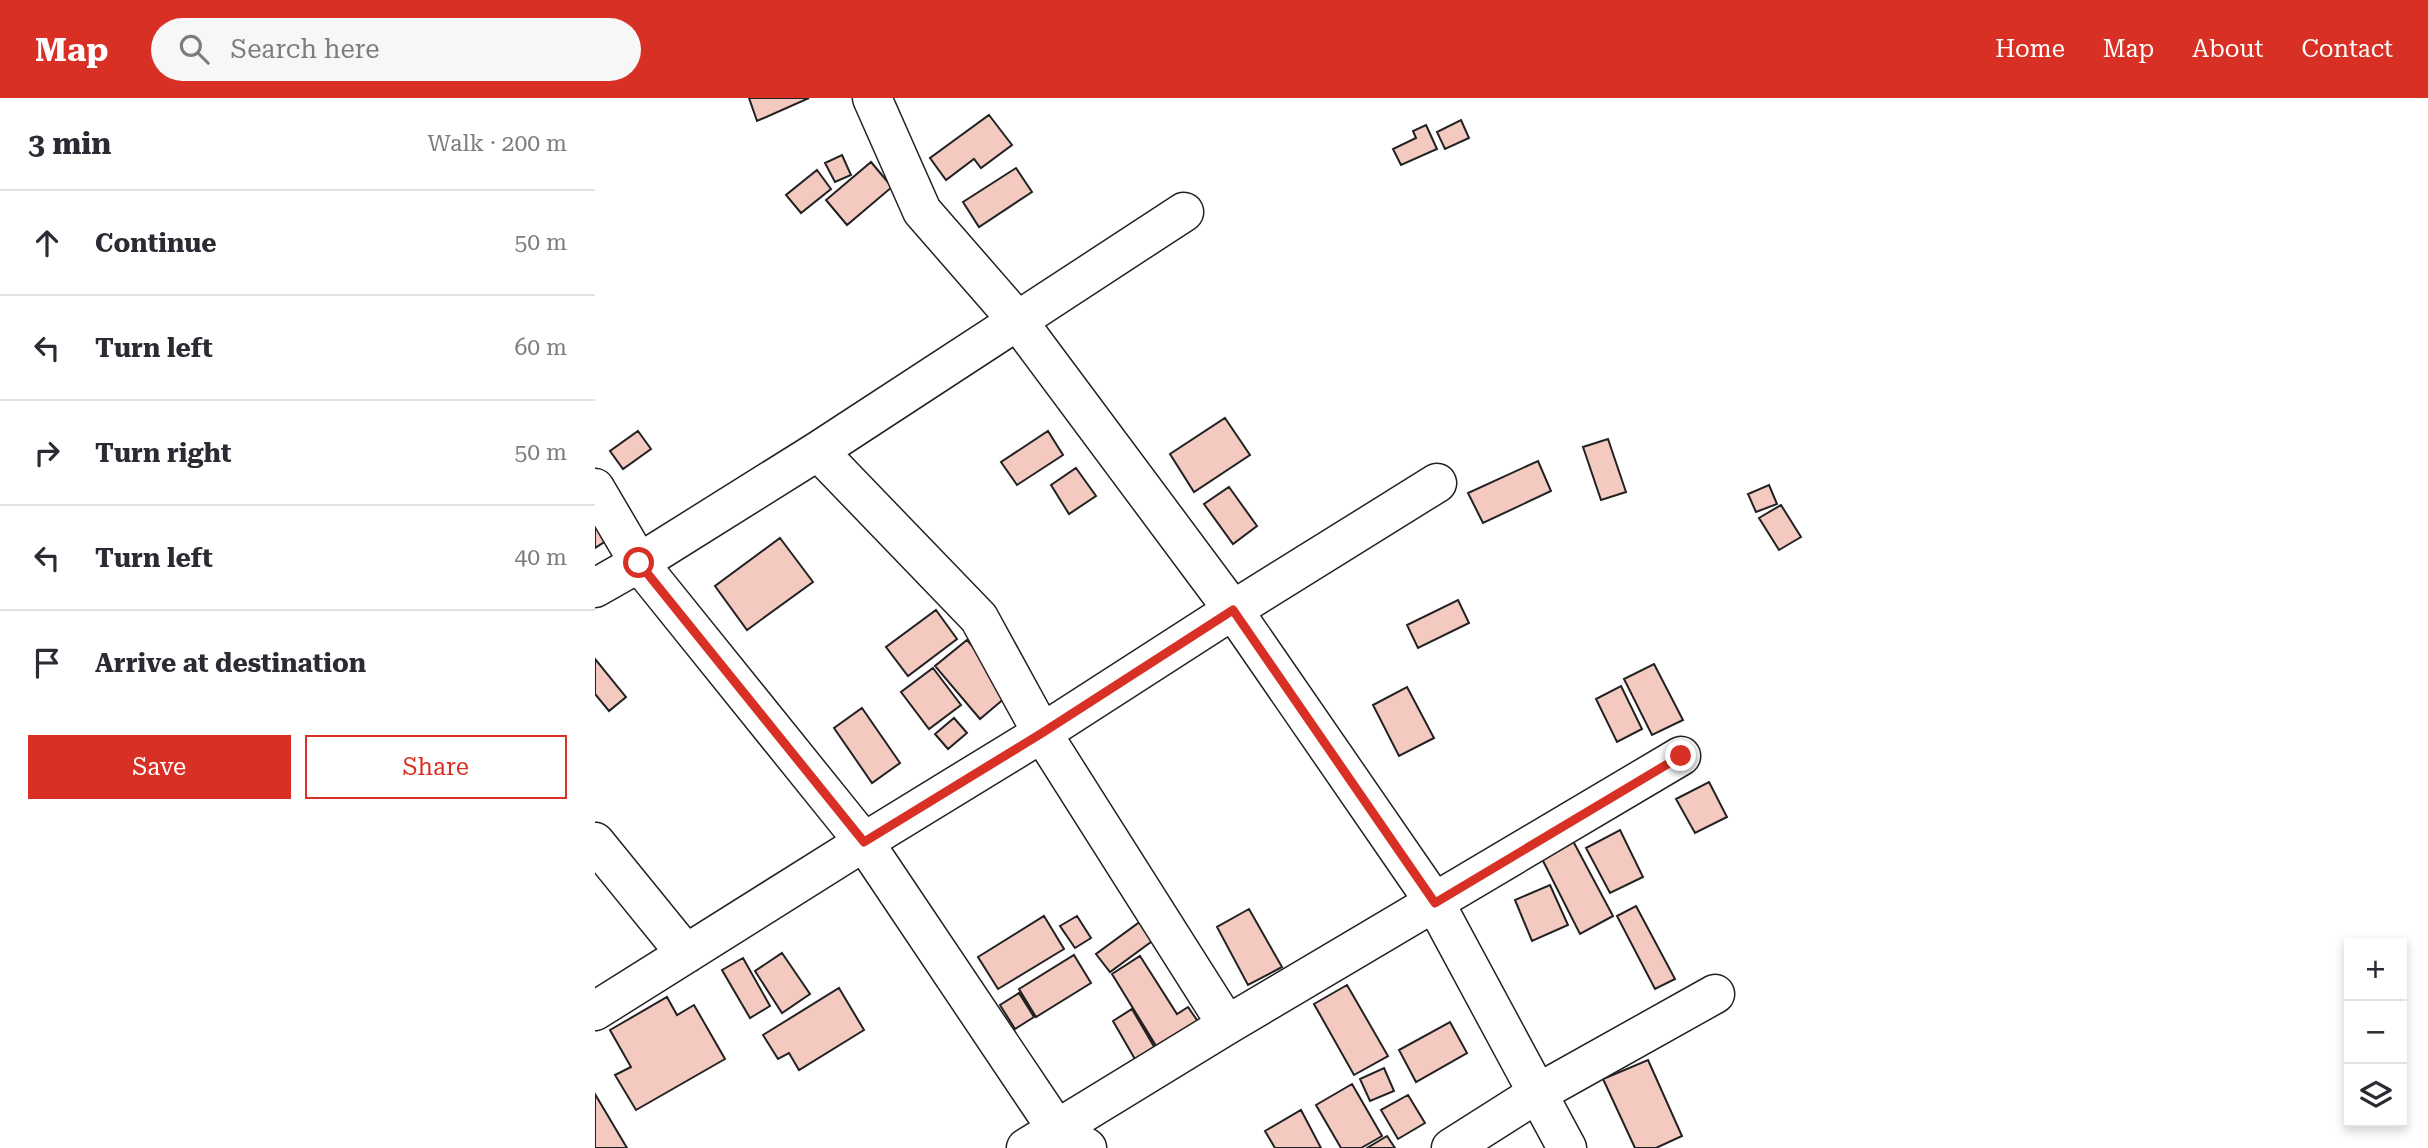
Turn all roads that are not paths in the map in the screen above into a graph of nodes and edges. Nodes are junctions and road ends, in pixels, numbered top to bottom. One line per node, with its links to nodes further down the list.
1 (872, 98): 3 (street)
2 (1184, 212): 3 (street)
3 (1017, 320): 4 (street); 9 (street)
4 (818, 451): 7 (street); 10 (street)
5 (1437, 483): 9 (street)
6 (595, 488): 7 (street)
7 (639, 563): 8 (street); 13 (street)
8 (595, 588)
9 (1233, 610): 10 (street); 14 (street)
10 (1042, 733): 13 (street); 18 (street)
11 (1681, 756): 14 (street)
12 (595, 842): 15 (street)
13 (864, 842): 15 (street); 20 (street)
14 (1435, 903): 18 (street); 19 (street)
15 (686, 954): 17 (street)
16 (1715, 994): 19 (street)
17 (595, 1011)
18 (1227, 1025): 20 (street)
19 (1538, 1093): 21 (street); 22 (street)
20 (1056, 1141)
21 (1451, 1148)
22 (1567, 1148)

